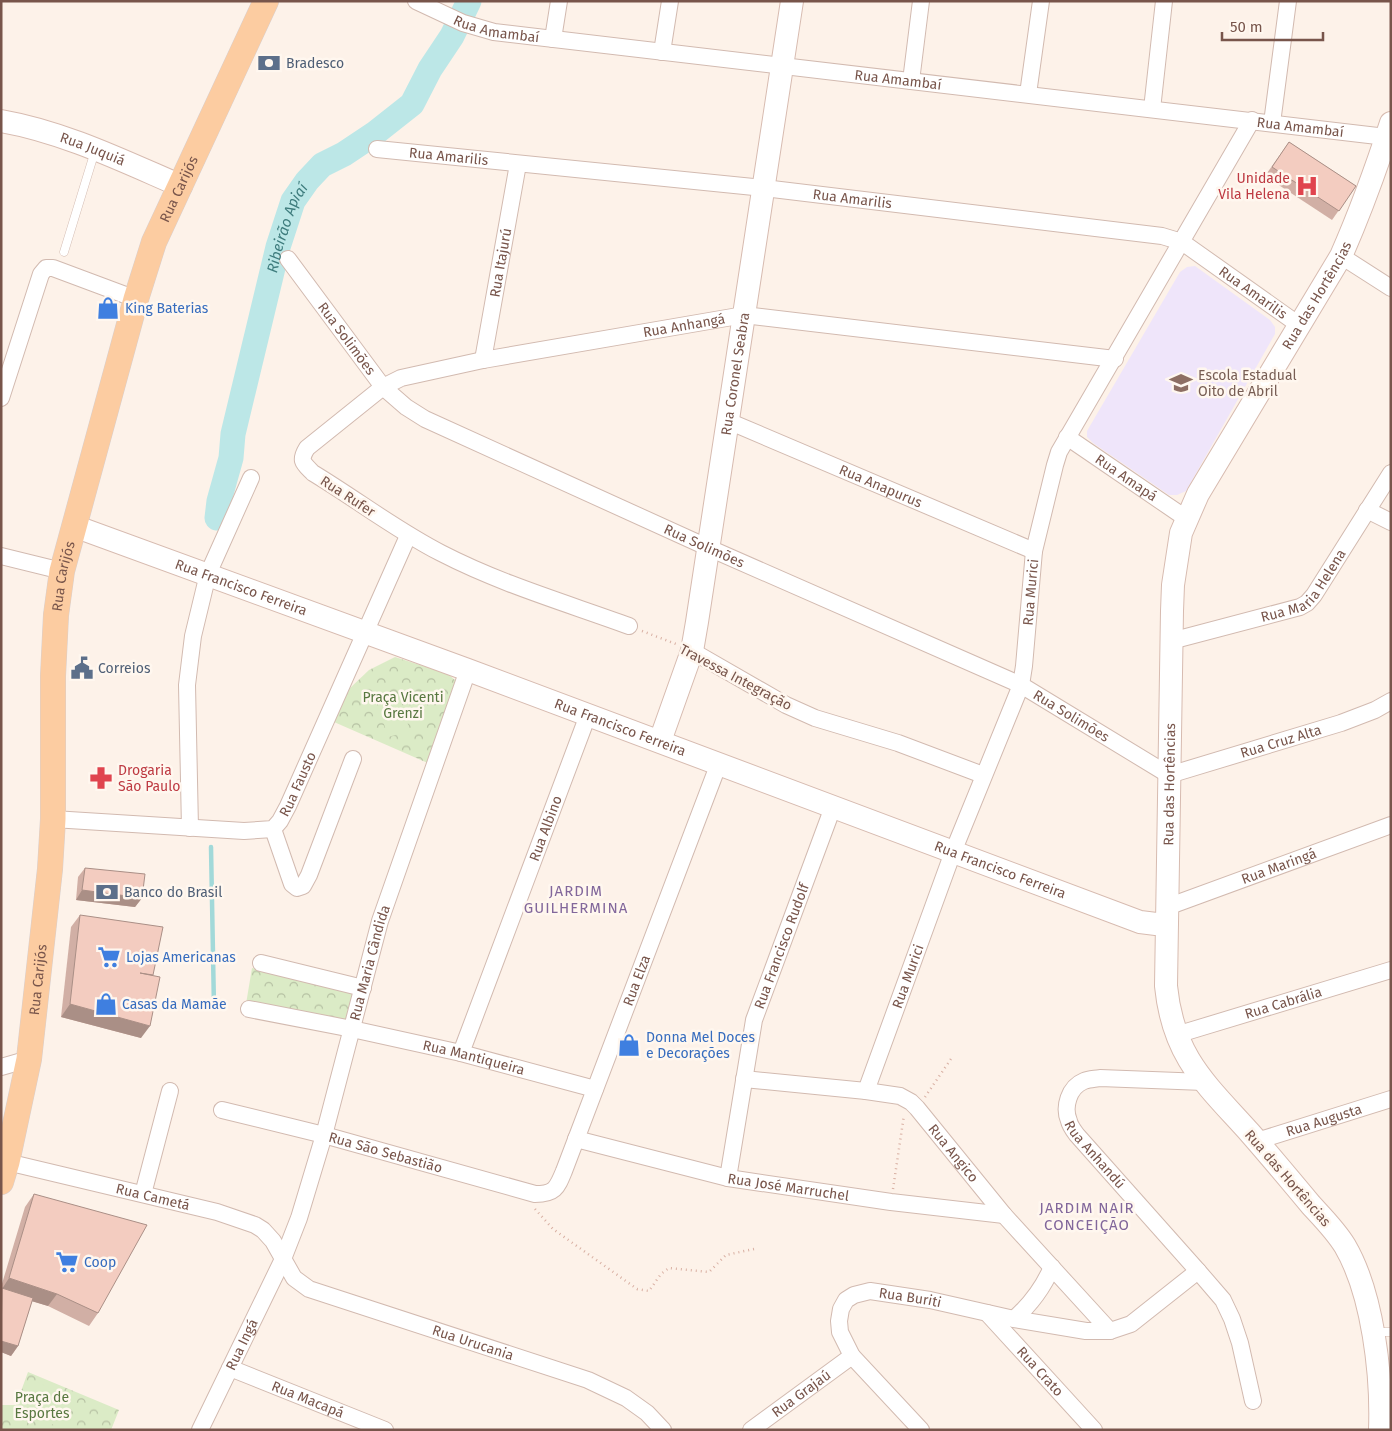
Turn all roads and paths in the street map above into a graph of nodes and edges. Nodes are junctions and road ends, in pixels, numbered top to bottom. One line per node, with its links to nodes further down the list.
1 (266, 1): 23 (main road, Rua Carijós)
2 (416, 1): 10 (street, Rua Amambaí)
3 (559, 1): 10 (street)
4 (670, 1): 11 (street)
5 (792, 1): 12 (street, Rua Coronel Seabra)
6 (921, 1): 13 (street)
7 (1041, 1): 14 (street)
8 (1164, 1): 15 (street)
9 (1288, 1): 18 (street)
10 (553, 39): 11 (street, Rua Amambaí)
11 (662, 52): 12 (street, Rua Amambaí)
12 (782, 66): 13 (street, Rua Amambaí); 24 (street, Rua Coronel Seabra)
13 (911, 81): 14 (street, Rua Amambaí)
14 (1028, 94): 15 (street, Rua Amambaí)
15 (1152, 109): 16 (street, Rua Amambaí)
16 (1252, 120): 18 (street, Rua Amambaí); 25 (street, Rua Murici)
17 (1, 121): 20 (street, Rua Juquiá)
18 (1272, 123): 19 (street, Rua Amambaí)
19 (1389, 130): 27 (street, Rua das Hortências)
20 (96, 149): 23 (street, Rua Juquiá); 26 (lane)
21 (377, 149): 22 (street, Rua Amarilis)
22 (518, 164): 24 (street, Rua Amarilis); 34 (street, Rua Itajurú)
23 (181, 186): 30 (main road, Rua Carijós)
24 (764, 188): 25 (street, Rua Amarilis); 31 (street, Rua Coronel Seabra)
25 (1182, 242): 32 (street, Rua Amarilis); 33 (street, Rua Murici)
26 (64, 252)
27 (1341, 256): 29 (street); 32 (street, Rua das Hortências)
28 (288, 259): 35 (street, Rua Solimões)
29 (1391, 288)
30 (136, 300): 36 (street); 45 (main road, Rua Carijós)
31 (744, 315): 33 (street, Rua Anhangá); 34 (street, Rua Anhangá); 37 (street, Rua Coronel Seabra)
32 (1299, 325): 43 (street, Rua das Hortências)
33 (1115, 359): 38 (street, Rua Murici)
34 (484, 360): 35 (street, Rua Anhangá)
35 (383, 386): 39 (street, Rua Anhangá); 47 (street, Rua Solimões)
36 (1, 398)
37 (728, 421): 47 (street, Rua Coronel Seabra); 48 (street, Rua Anapurus)
38 (1068, 437): 43 (street, Rua Amapá); 48 (street, Rua Murici)
39 (307, 448): 46 (street, Rua Rufer)
40 (1391, 473): 42 (street, Rua Maria Helena)
41 (251, 478): 51 (street)
42 (1367, 510): 44 (street); 54 (street, Rua Maria Helena)
43 (1187, 519): 54 (street, Rua das Hortências)
44 (1391, 522)
45 (74, 526): 50 (main road, Rua Carijós); 51 (street, Rua Francisco Ferreira)
46 (408, 536): 52 (street); 53 (street, Rua Fausto)
47 (709, 548): 55 (street, Rua Coronel Seabra); 57 (street, Rua Solimões)
48 (1034, 551): 57 (street, Rua Murici)
49 (1, 556): 50 (street)
50 (62, 571): 66 (main road, Rua Carijós)
51 (208, 574): 53 (street, Rua Francisco Ferreira); 68 (street)
52 (629, 626): 55 (path, Travessa Integração)
53 (366, 633): 56 (street, Rua Francisco Ferreira); 69 (street, Rua Fausto)
54 (1171, 641): 64 (street, Rua das Hortências)
55 (692, 650): 60 (street, Rua Coronel Seabra); 63 (street, Travessa Integração)
56 (468, 670): 59 (street, Rua Francisco Ferreira); 74 (street, Rua Maria Cândida)
57 (1021, 686): 63 (street, Rua Murici); 64 (street, Rua Solimões)
58 (1391, 701): 64 (street, Rua Cruz Alta)
59 (588, 715): 60 (street, Rua Francisco Ferreira); 78 (street, Rua Albino)
60 (660, 741): 62 (street, Rua Francisco Ferreira)
61 (353, 758): 69 (street)
62 (718, 763): 65 (street, Rua Francisco Ferreira); 84 (street, Rua Elza)
63 (983, 775): 70 (street, Rua Murici)
64 (1169, 775): 71 (street, Rua das Hortências)
65 (833, 807): 70 (street, Rua Francisco Ferreira); 82 (street, Rua Francisco Rudolf)
66 (53, 819): 68 (street, Rua Fausto); 80 (main road, Rua Carijós)
67 (1391, 825): 71 (street, Rua Maringá)
68 (190, 828): 69 (street, Rua Fausto)
69 (273, 829)
70 (953, 852): 71 (street, Rua Francisco Ferreira); 86 (street, Rua Murici)
71 (1168, 914): 77 (street, Rua das Hortências)
72 (261, 963): 74 (street)
73 (1391, 970): 77 (street, Rua Cabrália)
74 (363, 988): 76 (street, Rua Maria Cândida)
75 (248, 1009): 76 (street, Rua Mantiqueira)
76 (352, 1029): 78 (street, Rua Mantiqueira); 90 (street, Rua Maria Cândida)
77 (1176, 1035): 83 (street, Rua das Hortências)
78 (461, 1053): 84 (street, Rua Mantiqueira)
79 (953, 1056): 87 (path)
80 (29, 1059): 81 (street); 93 (main road, Rua Carijós)
81 (1, 1067)
82 (744, 1079): 86 (street); 94 (street, Rua Francisco Rudolf)
83 (1204, 1082): 92 (street, Rua das Hortências); 102 (street, Rua Anhandú)
84 (595, 1089): 91 (street, Rua Elza)
85 (170, 1091): 95 (street)
86 (866, 1091): 87 (street)
87 (912, 1104): 97 (path); 98 (street, Rua Angico)
88 (1386, 1105): 92 (street, Rua Augusta)
89 (222, 1110): 90 (street, Rua São Sebastião)
90 (324, 1135): 96 (street, Rua São Sebastião); 100 (street, Rua Maria Cândida)
91 (576, 1139): 94 (street, Rua José Marruchel); 96 (street, Rua Elza)
92 (1257, 1141): 106 (street, Rua das Hortências)
93 (4, 1172): 95 (street, Rua Cametá)
94 (728, 1178): 97 (street, Rua José Marruchel)
95 (143, 1194): 100 (street, Rua Cametá)
96 (542, 1194): 99 (path)
97 (891, 1202): 98 (street, Rua José Marruchel)
98 (1004, 1215): 101 (street, Rua Angico)
99 (754, 1249)
100 (283, 1259): 108 (street, Rua Ingá); 112 (street, Rua Urucania)
101 (1052, 1267): 104 (street); 105 (street, Rua Angico)
102 (1198, 1271): 105 (street, Rua Buriti); 109 (street, Rua Anhandú)
103 (987, 1313): 104 (street, Rua Buriti); 107 (street, Rua Buriti); 115 (street, Rua Crato)
104 (1014, 1320): 105 (street, Rua Buriti)
105 (1110, 1332)
106 (1381, 1332): 116 (street, Rua das Hortências)
107 (852, 1356): 113 (street, Rua Grajaú); 114 (street, Rua Buriti)
108 (230, 1368): 110 (street, Rua Ingá); 111 (street, Rua Macapá)
109 (1253, 1401)
110 (200, 1430)
111 (385, 1430)
112 (663, 1430)
113 (751, 1430)
114 (921, 1430)
115 (1094, 1430)
116 (1380, 1430)

